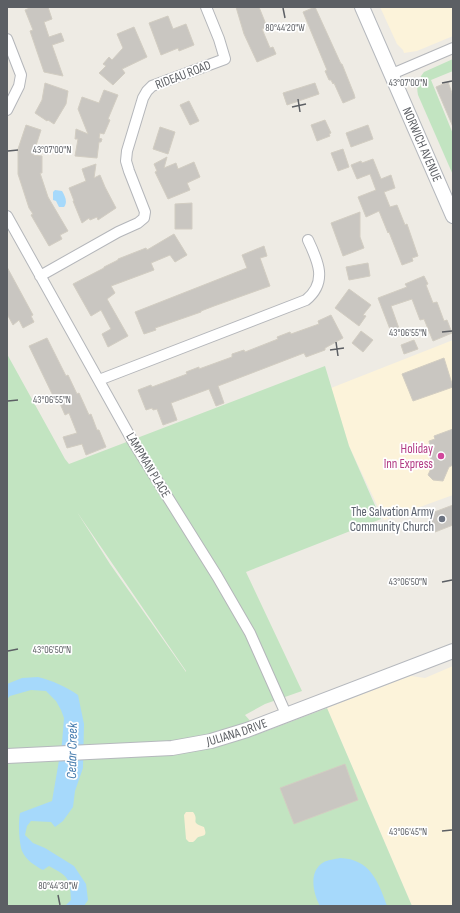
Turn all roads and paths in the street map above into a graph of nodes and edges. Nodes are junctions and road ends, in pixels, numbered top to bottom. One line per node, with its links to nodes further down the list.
1 (206, 7): 10 (street, RIDEAU ROAD)
2 (362, 7): 5 (street, NORWICH AVENUE)
3 (7, 39): 6 (street)
4 (453, 48): 5 (street)
5 (392, 74): 8 (street, NORWICH AVENUE)
6 (7, 110)
7 (7, 216): 10 (street, LAMPMAN PLACE)
8 (453, 216)
9 (308, 240): 11 (street)
10 (40, 276): 11 (street, LAMPMAN PLACE)
11 (99, 380): 13 (street, LAMPMAN PLACE)
12 (453, 650): 13 (street, JULIANA DRIVE)
13 (286, 714): 14 (street, JULIANA DRIVE)
14 (7, 756)

